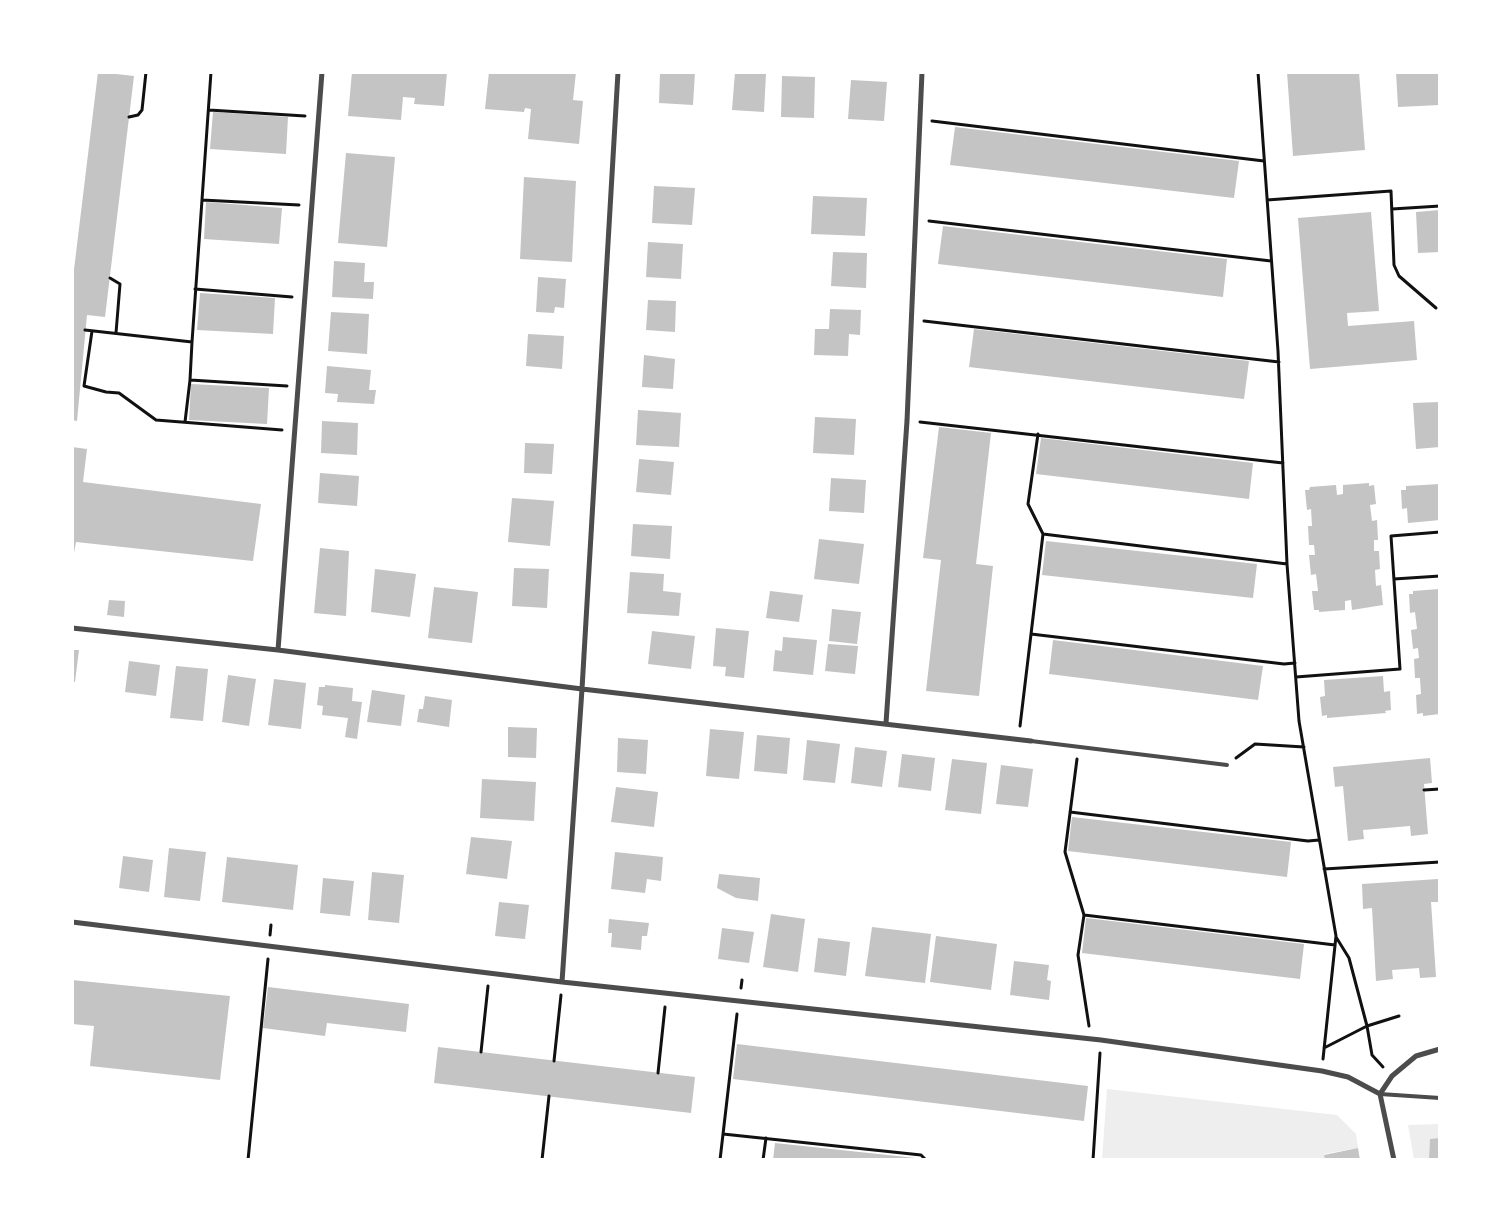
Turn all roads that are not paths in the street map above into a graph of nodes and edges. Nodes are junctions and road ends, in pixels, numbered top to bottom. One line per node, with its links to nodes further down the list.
1 (322, 72): 5 (street)
2 (618, 72): 6 (street)
3 (922, 72): 7 (street)
4 (72, 628): 5 (street)
5 (278, 650): 6 (street)
6 (582, 689): 7 (street); 11 (street)
7 (886, 723): 8 (street)
8 (1031, 741): 9 (lane)
9 (1227, 764)
10 (72, 922): 11 (street)
11 (562, 982): 13 (street)
12 (1440, 1049): 13 (street)
13 (1380, 1094): 14 (lane); 15 (street)
14 (1440, 1098)
15 (1394, 1160)

